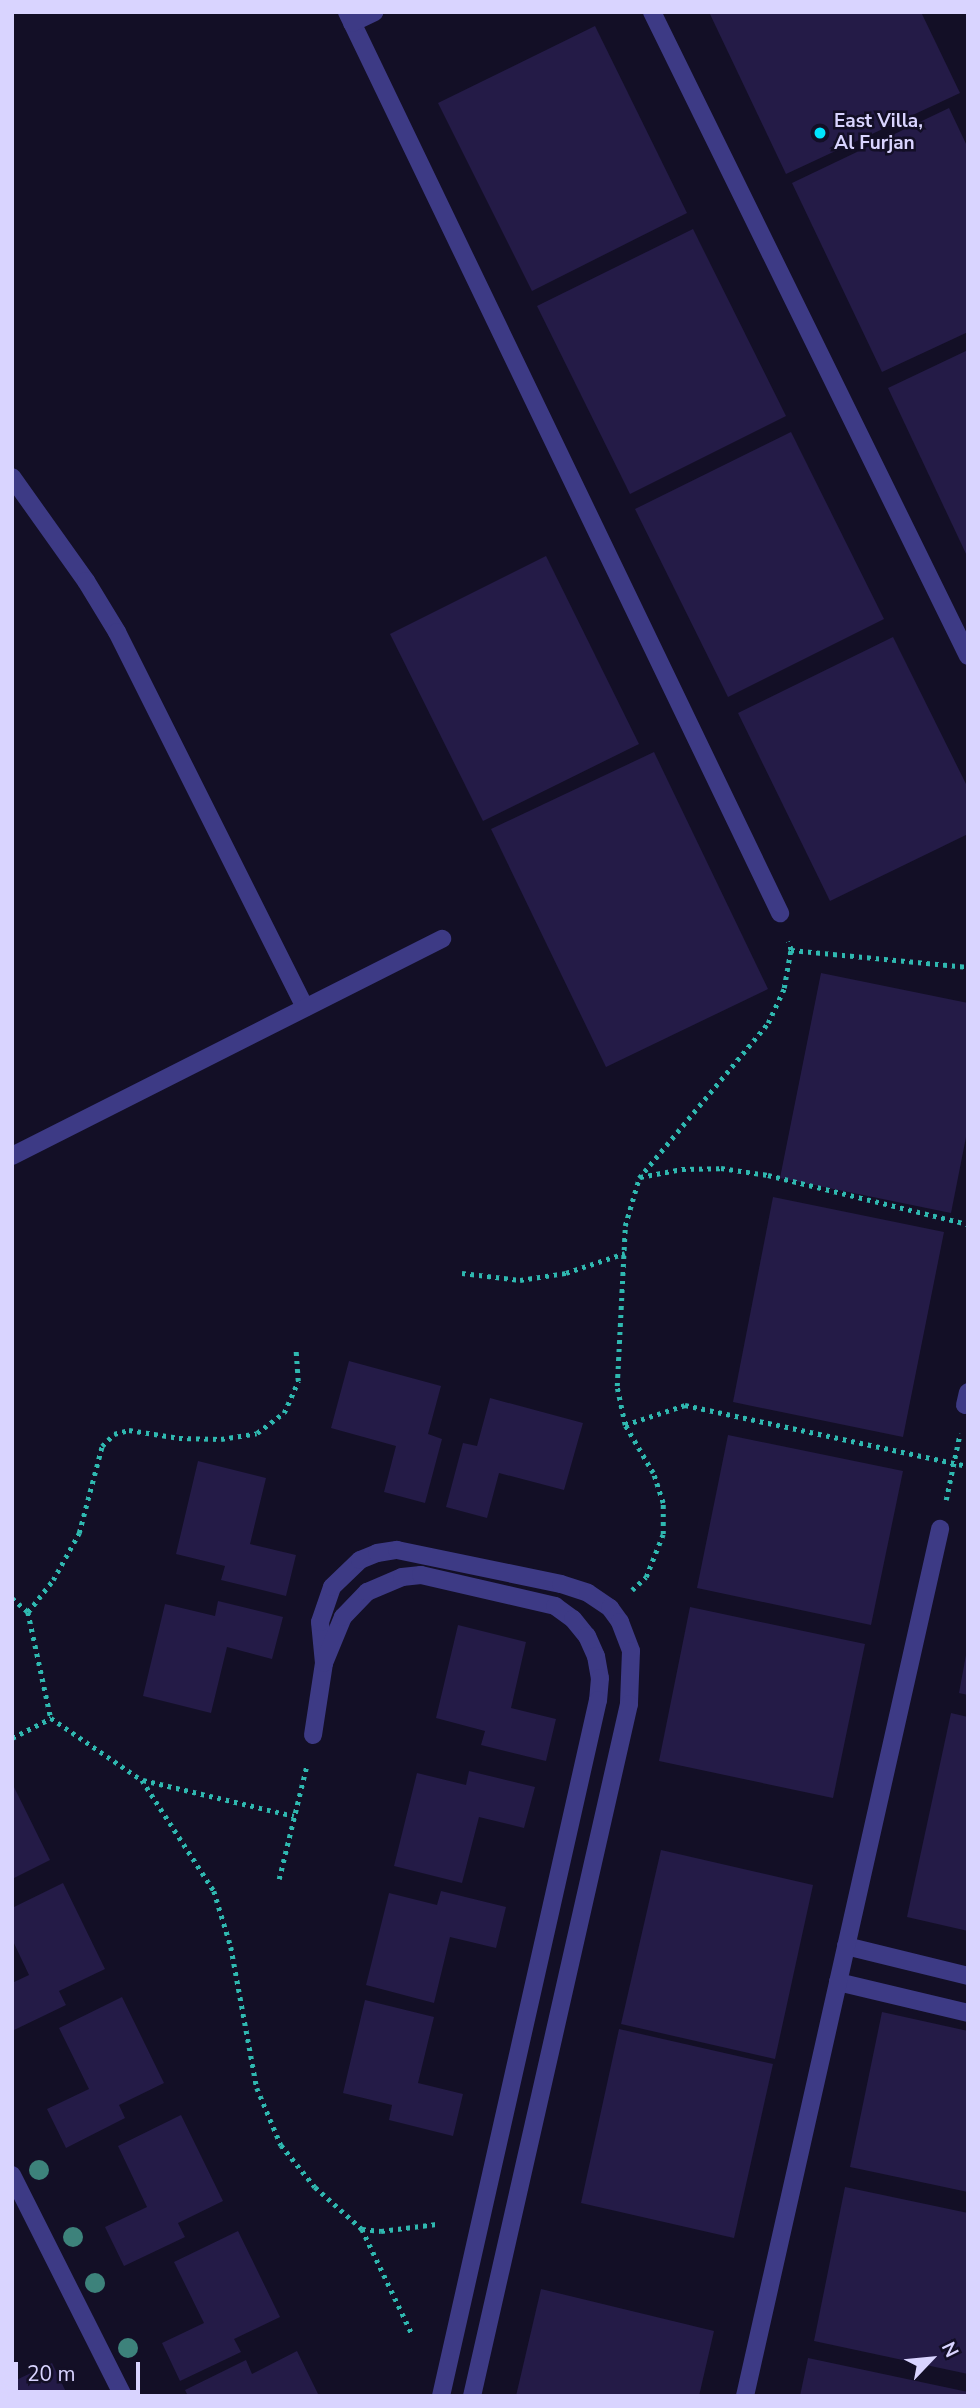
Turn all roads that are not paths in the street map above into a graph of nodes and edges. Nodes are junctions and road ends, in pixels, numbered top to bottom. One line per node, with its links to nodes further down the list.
1 (375, 12): 3 (street)
2 (652, 12): 5 (street)
3 (349, 18): 6 (street)
4 (12, 477): 8 (street)
5 (968, 656)
6 (780, 913)
7 (442, 939): 8 (street)
8 (305, 1008): 9 (street)
9 (12, 1156)
10 (940, 1529): 13 (street)
11 (324, 1663): 12 (street); 19 (street); 20 (street)
12 (313, 1735)
13 (846, 1946): 14 (street); 15 (street)
14 (968, 1976)
15 (838, 1982): 16 (street); 21 (street)
16 (968, 2013)
17 (12, 2175): 18 (street)
18 (123, 2396)
19 (441, 2396)
20 (472, 2396)
21 (745, 2396)

